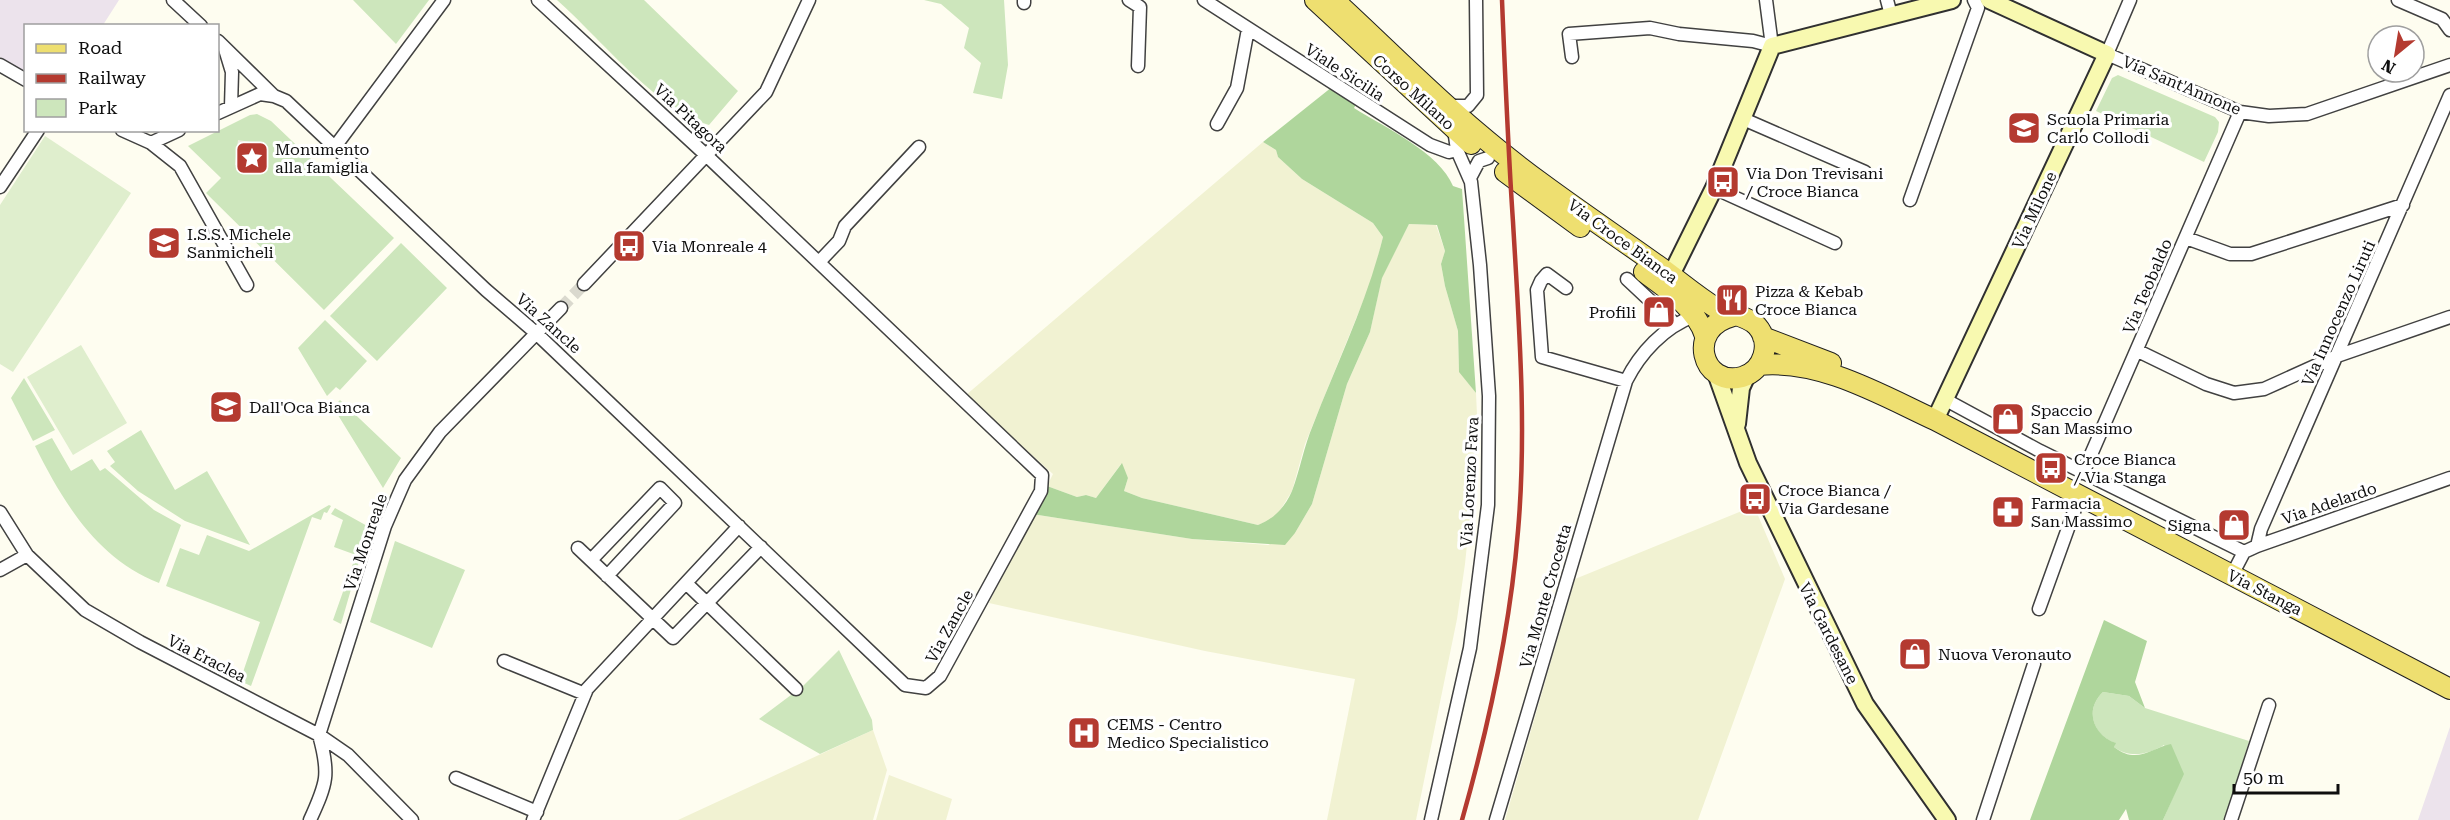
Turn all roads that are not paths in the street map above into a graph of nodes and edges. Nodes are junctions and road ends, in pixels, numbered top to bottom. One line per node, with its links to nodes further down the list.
1 (173, 0): 17 (street)
2 (444, 0): 42 (street)
3 (538, 0): 44 (street, Via Pitagora)
4 (809, 0): 44 (street)
5 (1129, 0): 26 (street)
6 (1204, 0): 18 (street, Viale Sicilia)
7 (1315, 0): 36 (main road, Corso Milano)
8 (1334, 0): 30 (main road, Corso Milano)
9 (1476, 0): 30 (street)
10 (1766, 0): 21 (street)
11 (1952, 0): 16 (street)
12 (1974, 0): 51 (street)
13 (1989, 0): 22 (street, Via Sant'Annone)
14 (2130, 0): 22 (street, Via Milone)
15 (2398, 0): 19 (street)
16 (1889, 8): 21 (street)
17 (199, 24)
18 (1248, 29): 35 (street); 43 (street, Viale Sicilia)
19 (2450, 30)
20 (221, 44): 29 (street, Via Zancle); 31 (street, Via Zancle)
21 (1772, 46): 23 (street); 34 (street)
22 (2107, 54): 32 (street, Via Sant'Annone); 74 (street, Via Milone)
23 (1572, 57)
24 (0, 65): 27 (street)
25 (2450, 65): 32 (street, Via Sant'Annone)
26 (1138, 66)
27 (24, 79)
28 (2450, 95): 52 (street, Via Innocenzo Liruti)
29 (274, 96): 31 (street); 42 (street, Via Zancle)
30 (1449, 106): 46 (main road, Corso Milano)
31 (231, 107): 33 (street)
32 (2240, 112): 53 (street, Via Teobaldo)
33 (219, 113)
34 (1741, 118): 47 (street); 50 (street)
35 (1218, 124)
36 (1454, 129): 43 (street, Via Lorenzo Fava); 45 (main road, Corso Milano)
37 (37, 132): 49 (street)
38 (126, 132): 40 (street)
39 (175, 132): 40 (street)
40 (150, 143): 59 (street)
41 (920, 147): 55 (street)
42 (334, 148): 66 (street, Via Zancle)
43 (1457, 150): 48 (street, Via Lorenzo Fava)
44 (707, 156): 55 (street, Via Pitagora); 58 (street)
45 (1488, 158): 46 (main road, Corso Milano); 48 (street)
46 (1516, 172): 56 (main road, Via Croce Bianca); 62 (main road, Via Croce Bianca)
47 (1865, 172)
48 (1470, 177): 107 (street, Via Lorenzo Fava)
49 (0, 187)
50 (1714, 188): 54 (street); 56 (street)
51 (1910, 200)
52 (2403, 205): 53 (street); 70 (street, Via Innocenzo Liruti)
53 (2186, 238): 69 (street, Via Teobaldo)
54 (1836, 243)
55 (819, 262): 78 (street, Via Pitagora)
56 (1671, 275): 63 (main road, Via Croce Bianca)
57 (1627, 279): 65 (street, Via Croce Bianca)
58 (584, 284)
59 (247, 285)
60 (1566, 288): 73 (street)
61 (561, 308): 66 (street, Via Monreale)
62 (1694, 316): 65 (street, Via Monte Crocetta); 67 (main road, Via Croce Bianca)
63 (1733, 316): 67 (main road); 68 (main road, Via Croce Bianca)
64 (2450, 317): 70 (street)
65 (1675, 324): 73 (street, Via Monte Crocetta)
66 (536, 333): 82 (street, Via Zancle); 102 (street, Via Monreale)
67 (1705, 336): 72 (main road, Via Croce Bianca)
68 (1763, 338): 71 (main road); 75 (main road, Via Croce Bianca)
69 (2138, 351): 70 (street); 77 (street, Via Teobaldo)
70 (2337, 356): 83 (street, Via Innocenzo Liruti)
71 (1753, 370): 72 (main road); 75 (main road); 76 (street, Via Gardesane)
72 (1716, 373): 76 (street, Via Gardesane)
73 (1626, 381): 108 (street, Via Monte Crocetta)
74 (1946, 400): 75 (street, Via Milone); 77 (street, Via Stanga)
75 (1935, 420): 80 (main road, Via Stanga)
76 (1737, 431): 109 (street, Via Gardesane)
77 (2083, 473): 86 (street, Via Stanga)
78 (1042, 475): 84 (street, Via Zancle)
79 (2450, 478): 83 (street, Via Adelardo)
80 (2080, 495): 90 (main road, Via Stanga); 94 (street)
81 (0, 512): 87 (street, Via Eraclea)
82 (739, 526): 84 (street, Via Zancle); 92 (street)
83 (2257, 546): 86 (street, Via Adelardo)
84 (761, 547): 93 (street)
85 (578, 548): 88 (street)
86 (2244, 552): 90 (street)
87 (27, 555): 89 (street); 102 (street, Via Eraclea)
88 (591, 560): 91 (street); 91 (street)
89 (0, 570)
90 (2232, 575): 98 (main road, Via Stanga)
91 (607, 576): 95 (street)
92 (686, 583): 93 (street); 95 (street)
93 (707, 603): 95 (street); 99 (street)
94 (2039, 609)
95 (652, 619): 100 (street)
96 (504, 661): 100 (street)
97 (2034, 664): 110 (street)
98 (2450, 688)
99 (796, 689)
100 (585, 694): 104 (street)
101 (2269, 705): 111 (street)
102 (319, 735): 105 (street); 106 (street, Via Eraclea)
103 (456, 778): 104 (street)
104 (535, 816)
105 (310, 820)
106 (412, 820)
107 (1431, 820)
108 (1496, 820)
109 (1947, 820)
110 (1983, 820)
111 (2231, 820)

